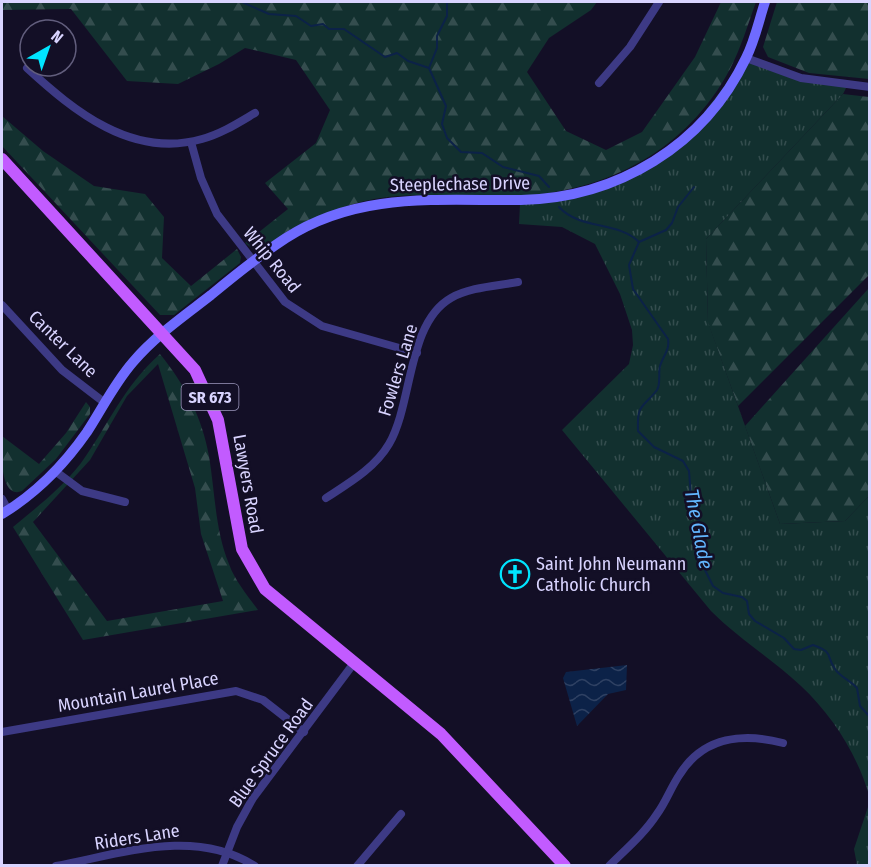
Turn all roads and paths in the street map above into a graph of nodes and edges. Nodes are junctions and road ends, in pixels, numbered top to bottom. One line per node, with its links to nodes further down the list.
1 (659, 2): 5 (street)
2 (765, 2): 3 (street, Steeplechase Drive)
3 (746, 58): 6 (street); 10 (street, Steeplechase Drive)
4 (39, 78): 8 (street)
5 (599, 83)
6 (870, 87)
7 (255, 113): 8 (street)
8 (191, 142): 10 (street, Whip Road)
9 (2, 159): 13 (main road, Lawyers Road / SR 673)
10 (253, 261): 13 (street, Steeplechase Drive); 14 (street, Whip Road)
11 (518, 282): 14 (street, Fowlers Lane)
12 (2, 305): 15 (street, Canter Lane)
13 (163, 332): 15 (street, Steeplechase Drive); 21 (main road, Lawyers Road / SR 673)
14 (417, 353): 17 (street, Fowlers Lane)
15 (105, 403): 16 (street, Steeplechase Drive)
16 (55, 471): 19 (street); 20 (street, Steeplechase Drive)
17 (326, 498)
18 (2, 499): 20 (street)
19 (125, 502)
20 (5, 512)
21 (354, 663): 23 (street, Blue Spruce Road); 31 (main road, Lawyers Road / SR 673)
22 (2, 732): 23 (street, Mountain Laurel Place)
23 (304, 732): 26 (street, Blue Spruce Road)
24 (783, 743): 32 (street)
25 (401, 814): 30 (street)
26 (227, 853): 27 (street, Riders Lane); 28 (street, Blue Spruce Road); 29 (street, Riders Lane)
27 (56, 866)
28 (222, 866)
29 (255, 866)
30 (357, 866)
31 (566, 866)
32 (609, 866)

